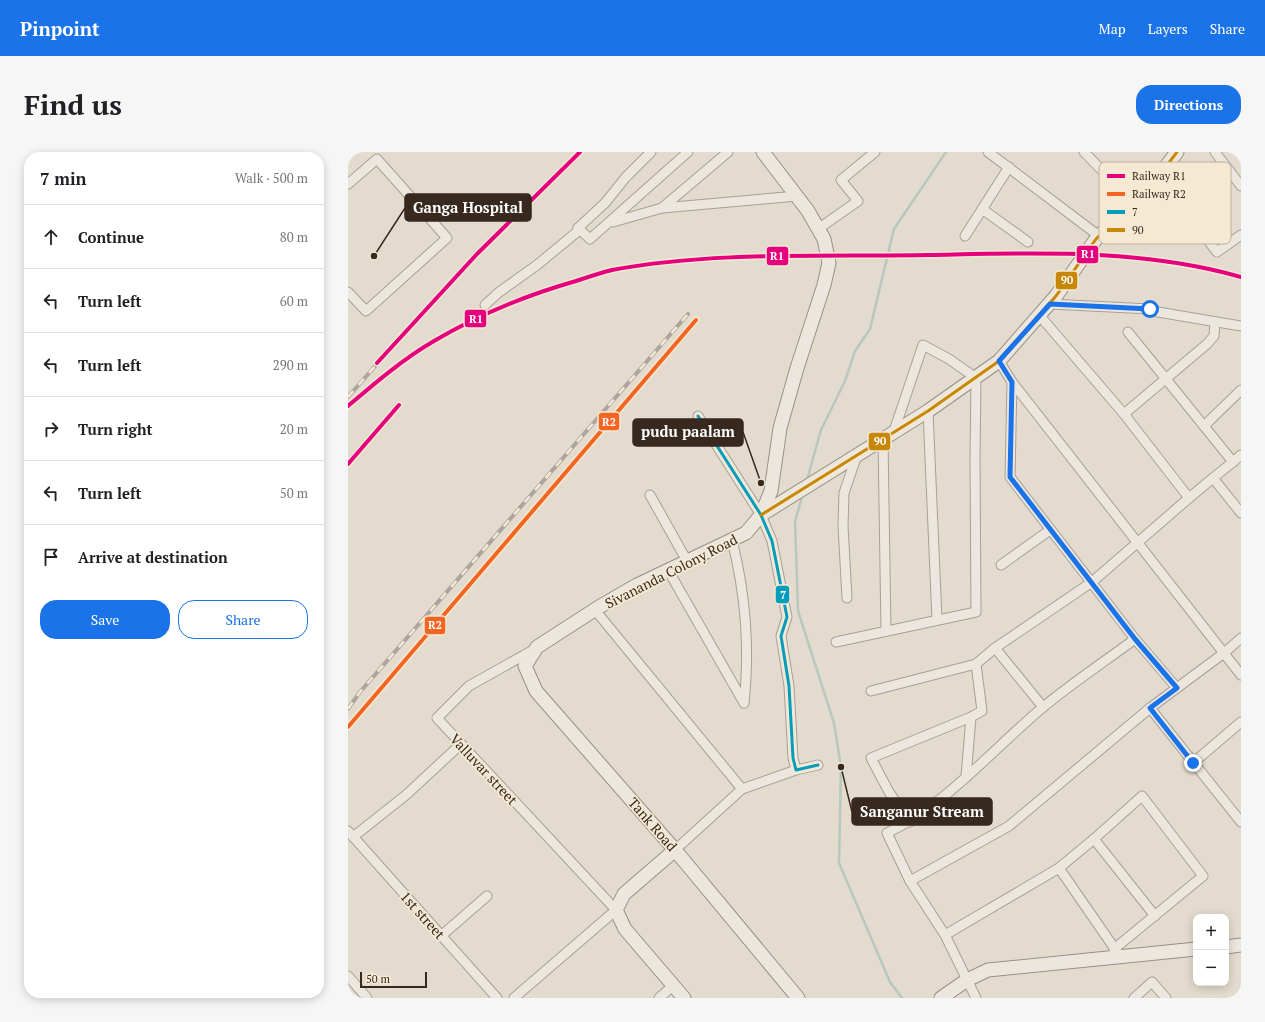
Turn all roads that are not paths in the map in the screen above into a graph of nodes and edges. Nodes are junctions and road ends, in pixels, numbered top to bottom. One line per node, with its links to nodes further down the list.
1 (651, 152): 21 (street)
2 (688, 152): 20 (street)
3 (728, 152): 18 (street)
4 (763, 152): 17 (main road, Sivananda Colony Road)
5 (874, 152): 22 (street)
6 (988, 152): 12 (street)
7 (1084, 152): 13 (street)
8 (1177, 152): 10 (main road)
9 (1215, 152): 11 (street)
10 (1169, 162)
11 (1223, 162)
12 (1009, 167): 19 (street); 25 (street)
13 (1099, 167)
14 (1231, 173): 16 (street)
15 (348, 184): 30 (street)
16 (1241, 186)
17 (797, 196): 18 (street); 22 (main road, Sivananda Colony Road)
18 (662, 208): 20 (street)
19 (982, 209): 24 (street); 26 (street)
20 (610, 223): 21 (street)
21 (578, 228): 32 (street)
22 (818, 229): 55 (main road, Sivananda Colony Road)
23 (1241, 235): 27 (street)
24 (965, 236)
25 (1099, 236): 31 (main road)
26 (1028, 242)
27 (1231, 242)
28 (1211, 244): 29 (street)
29 (1228, 244)
30 (348, 292)
31 (1050, 304): 33 (main road); 34 (street)
32 (485, 306)
33 (1040, 316): 37 (main road); 43 (street)
34 (1215, 322): 35 (street); 39 (street)
35 (1241, 326)
36 (1128, 332): 39 (street)
37 (999, 361): 38 (main road); 40 (street)
38 (976, 378): 42 (main road); 46 (street); 65 (street)
39 (1166, 379): 43 (street); 45 (street)
40 (1012, 382): 56 (street); 58 (street)
41 (1241, 390): 45 (street)
42 (928, 411): 46 (main road); 65 (street)
43 (1124, 414): 53 (street)
44 (698, 416): 55 (street)
45 (1204, 426): 50 (street)
46 (894, 431): 47 (main road)
47 (883, 438): 48 (main road); 66 (street)
48 (857, 455): 55 (main road); 63 (street)
49 (1241, 455): 50 (street)
50 (1233, 462): 51 (street)
51 (1213, 478): 53 (street); 54 (street)
52 (650, 495): 59 (street)
53 (1189, 498): 58 (street)
54 (1241, 513)
55 (761, 515): 57 (main road, Sivananda Colony Road); 84 (street)
56 (1050, 530): 60 (street); 62 (street)
57 (732, 540): 59 (main road, Sivananda Colony Road); 61 (street)
58 (1138, 543): 62 (street); 72 (street)
59 (687, 561): 61 (main road, Sivananda Colony Road)
60 (1002, 565)
61 (668, 570): 64 (main road, Sivananda Colony Road)
62 (1092, 582): 68 (street); 71 (street)
63 (847, 598)
64 (595, 610): 70 (main road, Sivananda Colony Road); 86 (street)
65 (937, 620): 66 (street)
66 (886, 631): 69 (street)
67 (1241, 638): 72 (street)
68 (1135, 639): 75 (street); 77 (street)
69 (836, 642)
70 (538, 647): 81 (street, Valluvar street); 91 (main road, Tank Road)
71 (995, 648): 73 (street); 77 (street)
72 (1224, 653): 74 (street); 75 (street)
73 (976, 664): 76 (street); 79 (street)
74 (1241, 675)
75 (1177, 688): 78 (street)
76 (871, 691)
77 (1043, 707): 85 (street)
78 (1150, 708): 82 (street); 93 (street)
79 (971, 717): 85 (street); 87 (street)
80 (1241, 722): 82 (street)
81 (461, 744): 89 (street); 95 (street, Valluvar street)
82 (1193, 763): 88 (street)
83 (818, 765): 84 (street)
84 (796, 770): 86 (street)
85 (966, 777): 87 (street)
86 (742, 789): 91 (street)
87 (910, 822): 93 (street)
88 (1241, 822)
89 (350, 834): 98 (street, 1st street)
90 (1094, 839): 92 (street); 96 (street); 96 (street)
91 (675, 850): 95 (main road); 110 (main road, Tank Road)
92 (1059, 868): 97 (street); 100 (street)
93 (910, 881): 97 (street)
94 (486, 896): 98 (street)
95 (616, 910): 103 (main road); 107 (street)
96 (1155, 916): 100 (street)
97 (945, 935): 102 (street)
98 (442, 936): 106 (street, 1st street)
99 (1193, 949): 100 (main road)
100 (1117, 952): 102 (main road)
101 (348, 976): 105 (street)
102 (967, 980): 104 (main road); 111 (street)
103 (674, 985): 108 (street); 109 (main road)
104 (943, 996)
105 (367, 998)
106 (497, 998)
107 (514, 998)
108 (659, 998)
109 (684, 998)
110 (798, 998)
111 (976, 998)
112 (1134, 998): 113 (street)
113 (1166, 998)

